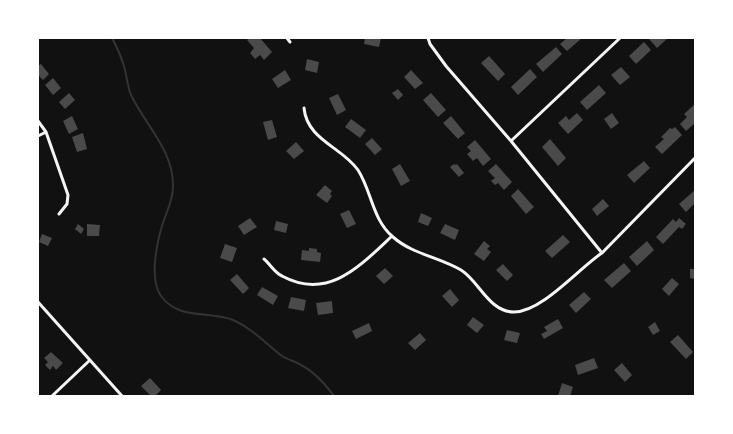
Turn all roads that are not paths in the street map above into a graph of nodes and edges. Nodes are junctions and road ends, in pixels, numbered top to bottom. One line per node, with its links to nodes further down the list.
1 (287, 38): 4 (street)
2 (428, 38): 9 (street)
3 (620, 38): 9 (street)
4 (290, 42)
5 (304, 108): 12 (street)
6 (38, 121): 7 (street)
7 (46, 132): 8 (street); 11 (street)
8 (38, 136)
9 (512, 141): 13 (street)
10 (695, 158): 13 (street)
11 (59, 214)
12 (392, 236): 13 (street); 14 (street)
13 (602, 253)
14 (264, 259)
15 (38, 302): 16 (street)
16 (90, 360): 17 (street); 18 (street)
17 (52, 396)
18 (122, 396)

